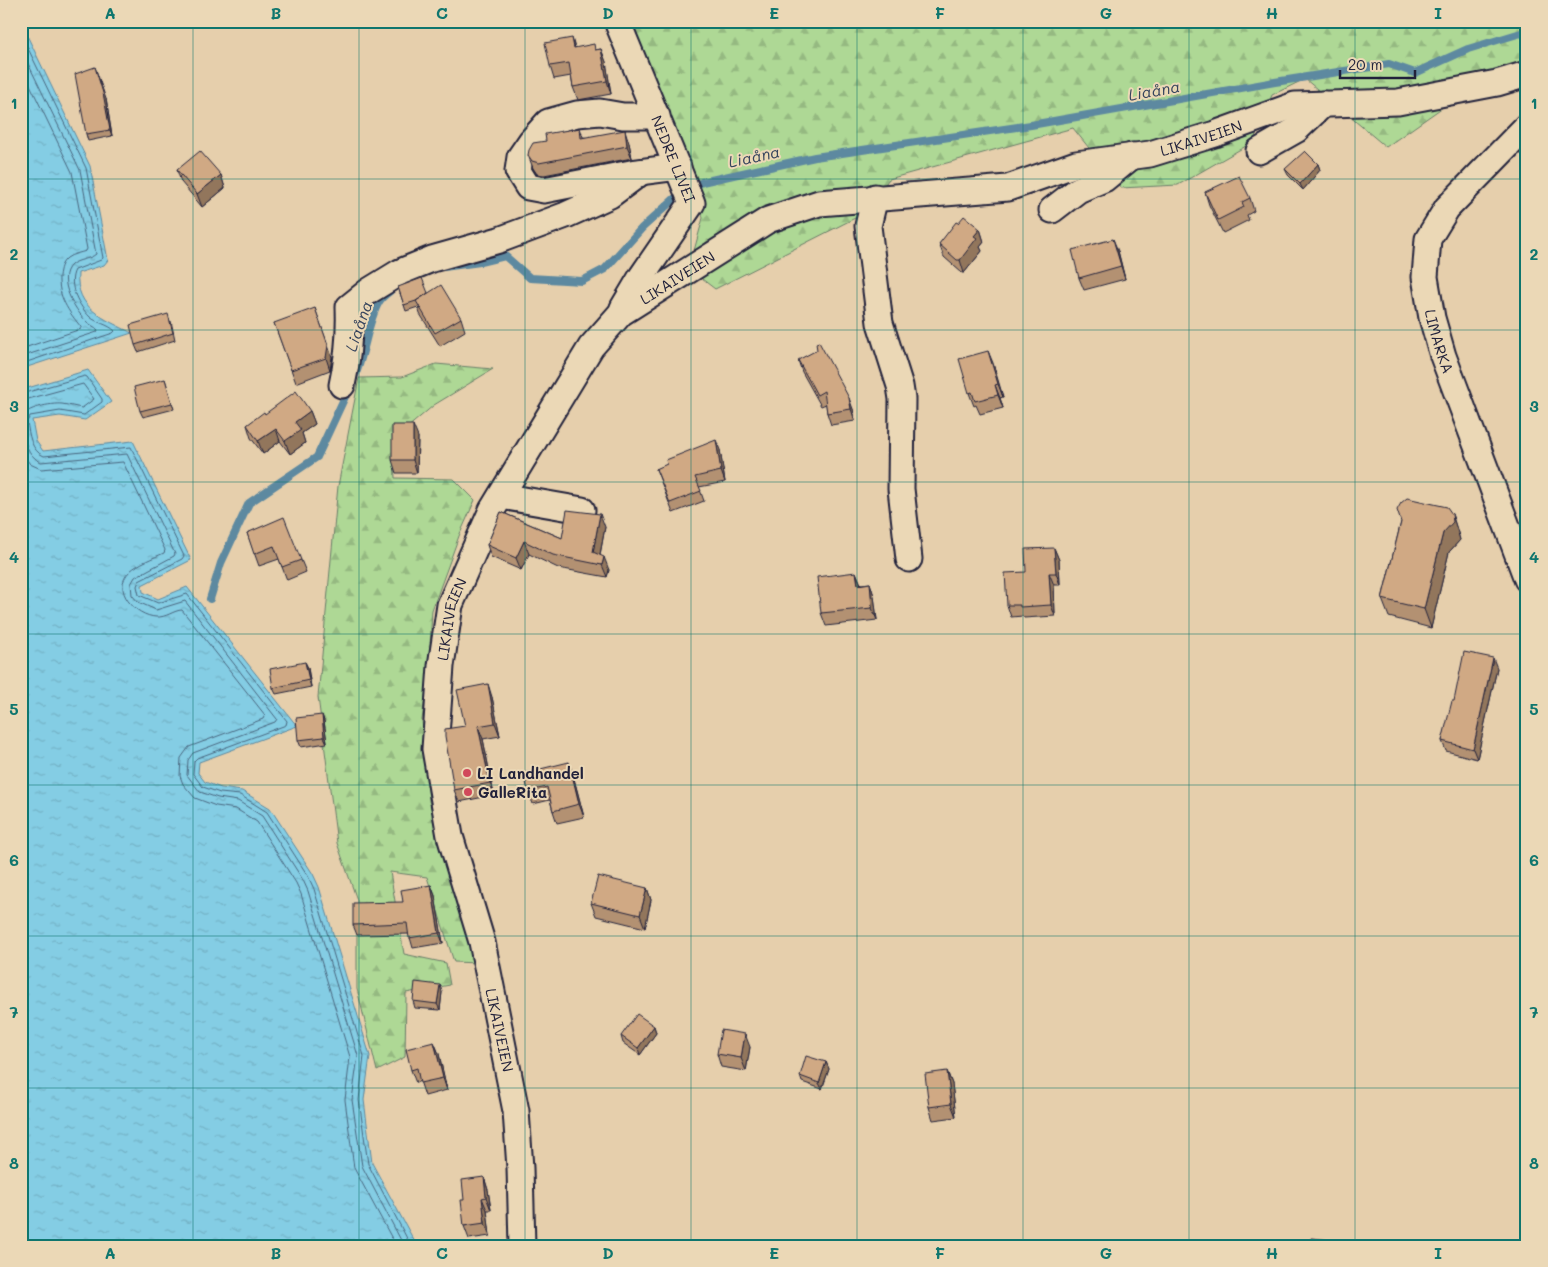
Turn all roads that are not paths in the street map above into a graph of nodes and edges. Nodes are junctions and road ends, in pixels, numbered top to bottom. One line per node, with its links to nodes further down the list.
1 (616, 21): 4 (street, NEDRE LIVEI)
2 (1527, 74): 3 (street, LIKAIVEIEN)
3 (1323, 104): 6 (street); 7 (street, LIKAIVEIEN)
4 (657, 116): 8 (street, NEDRE LIVEI); 9 (street)
5 (1527, 126): 17 (street, LIMARKA)
6 (1259, 151)
7 (1132, 156): 10 (street, LIKAIVEIEN); 11 (street)
8 (678, 167): 9 (street); 12 (street, NEDRE LIVEI)
9 (641, 172): 13 (street)
10 (875, 197): 12 (street, LIKAIVEIEN); 16 (street)
11 (1052, 210)
12 (621, 313): 14 (street, LIKAIVEIEN)
13 (342, 386)
14 (501, 496): 15 (street); 18 (street, LIKAIVEIEN)
15 (582, 510)
16 (909, 559)
17 (1527, 579)
18 (522, 1246)

